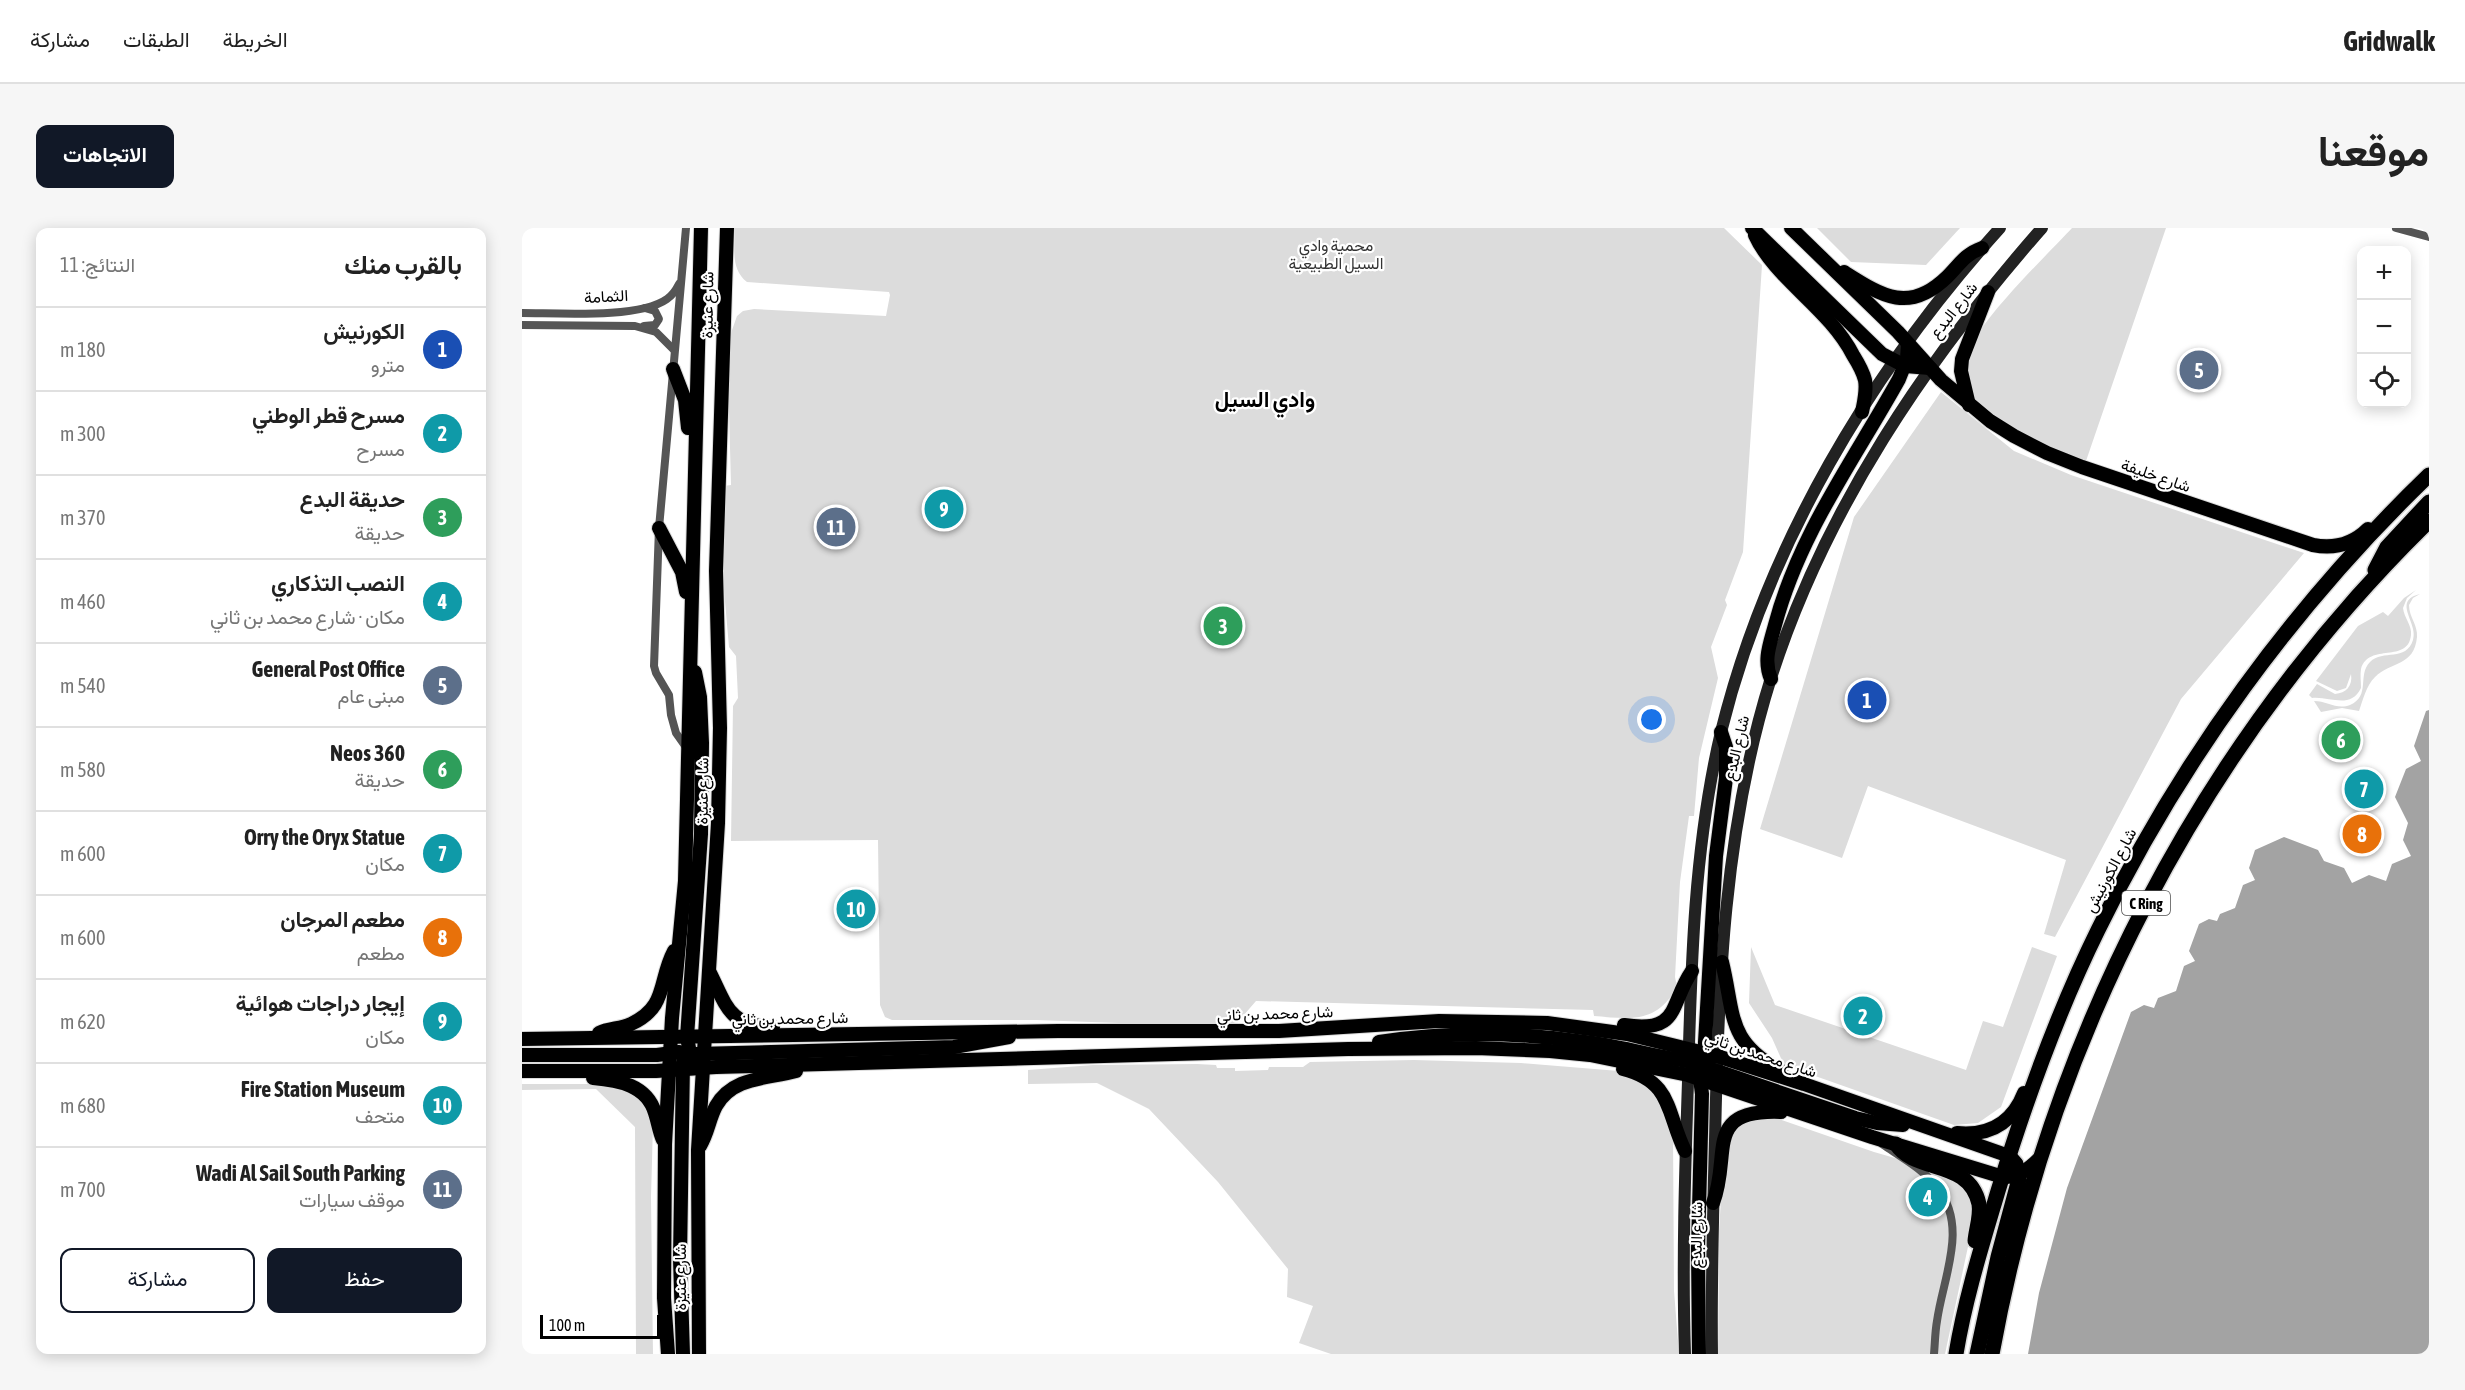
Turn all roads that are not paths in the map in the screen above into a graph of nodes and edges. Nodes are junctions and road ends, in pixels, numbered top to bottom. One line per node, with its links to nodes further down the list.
1 (686, 228): 12 (street, شارع عنيزة)
2 (701, 228): 25 (main road, شارع عنيزة)
3 (726, 228): 40 (main road, شارع عنيزة)
4 (1752, 228): 20 (main road); 24 (main road)
5 (1791, 228): 11 (main road, شارع خليفة)
6 (2000, 228): 10 (main road, شارع البدع)
7 (2042, 228): 13 (main road, شارع البدع)
8 (2396, 228): 9 (street)
9 (2429, 237)
10 (1982, 248): 11 (main road); 18 (main road, شارع البدع)
11 (1829, 265): 18 (main road, شارع خليفة)
12 (681, 281): 14 (street, الثمامة); 19 (street, شارع عنيزة)
13 (1988, 292): 21 (main road, شارع البدع); 23 (main road)
14 (645, 308): 15 (street, الثمامة); 17 (street)
15 (522, 313)
16 (522, 325): 17 (street, الثمامة)
17 (635, 326): 19 (street, الثمامة)
18 (1908, 344): 20 (main road); 21 (main road, شارع خليفة)
19 (674, 350): 22 (street, شارع عنيزة)
20 (1900, 364): 21 (main road); 24 (main road, شارع البدع); 34 (main road)
21 (1930, 368): 23 (main road, شارع خليفة); 34 (main road, شارع البدع)
22 (673, 369): 25 (main road); 30 (street, شارع عنيزة)
23 (1970, 405): 28 (main road, شارع خليفة)
24 (1862, 412): 35 (main road, شارع البدع)
25 (695, 438): 32 (main road, شارع عنيزة)
26 (2429, 475): 28 (highway, شارع الكورنيش / C Ring)
27 (2429, 502): 31 (highway)
28 (2388, 515): 52 (highway, شارع الكورنيش / C Ring)
29 (2429, 520): 31 (highway, C Ring)
30 (659, 528): 32 (main road); 36 (street, شارع عنيزة)
31 (2373, 579): 68 (highway, C Ring)
32 (692, 603): 33 (main road, شارع عنيزة)
33 (690, 664): 36 (main road, شارع عنيزة); 49 (main road)
34 (1771, 679): 38 (main road, شارع البدع)
35 (1721, 732): 39 (main road, شارع البدع); 54 (main road)
36 (688, 750): 37 (main road, شارع عنيزة)
37 (678, 945): 45 (main road, شارع عنيزة); 46 (main road)
38 (1722, 962): 54 (main road, شارع البدع); 58 (main road)
39 (1692, 971): 41 (main road); 54 (main road, شارع البدع)
40 (710, 973): 43 (main road); 44 (main road, شارع عنيزة)
41 (1590, 1028): 42 (main road, شارع محمد بن ثاني); 54 (main road, شارع محمد بن ثاني)
42 (1033, 1031): 43 (main road, شارع محمد بن ثاني); 49 (main road)
43 (807, 1035): 44 (main road, شارع محمد بن ثاني)
44 (704, 1036): 49 (main road, شارع عنيزة)
45 (671, 1037): 46 (main road); 49 (main road, شارع عنيزة)
46 (591, 1038): 47 (main road)
47 (522, 1039)
48 (1348, 1049): 51 (main road, شارع محمد بن ثاني); 53 (main road, شارع محمد بن ثاني); 54 (main road)
49 (686, 1053): 50 (main road); 55 (main road, شارع عنيزة); 56 (main road, شارع عنيزة); 74 (main road)
50 (522, 1055)
51 (1590, 1055): 54 (main road, شارع محمد بن ثاني); 66 (main road)
52 (2044, 1058): 61 (main road); 67 (highway, شارع الكورنيش / C Ring)
53 (806, 1065): 56 (main road, شارع محمد بن ثاني); 65 (main road)
54 (1702, 1066): 58 (main road, شارع محمد بن ثاني); 59 (main road, شارع محمد بن ثاني); 60 (main road); 66 (main road, شارع البدع); 71 (main road, شارع البدع); 77 (main road)
55 (669, 1069): 57 (main road); 63 (main road, شارع عنيزة)
56 (701, 1069): 65 (main road, شارع عنيزة)
57 (529, 1071): 63 (main road)
58 (1804, 1084): 60 (main road, شارع محمد بن ثاني)
59 (1797, 1112): 62 (main road, شارع محمد بن ثاني); 71 (main road)
60 (1914, 1124): 61 (main road, شارع محمد بن ثاني)
61 (1940, 1132): 67 (main road, شارع محمد بن ثاني)
62 (1872, 1137): 64 (main road, شارع محمد بن ثاني); 79 (street, شارع محمد بن ثاني)
63 (665, 1144): 73 (main road, شارع عنيزة)
64 (1896, 1144): 70 (main road, شارع محمد بن ثاني); 72 (highway)
65 (698, 1150): 75 (main road, شارع عنيزة)
66 (1685, 1151): 76 (main road, شارع البدع)
67 (2009, 1156): 69 (highway); 70 (highway, شارع الكورنيش / C Ring)
68 (2040, 1158): 69 (main road, شارع محمد بن ثاني); 82 (highway, C Ring)
69 (2019, 1174): 70 (main road, شارع محمد بن ثاني); 81 (highway)
70 (2003, 1177): 72 (highway, شارع الكورنيش / C Ring)
71 (1713, 1203): 78 (main road, شارع البدع)
72 (1978, 1259): 80 (highway, شارع الكورنيش / C Ring)
73 (668, 1354)
74 (683, 1354)
75 (699, 1354)
76 (1685, 1354)
77 (1699, 1354)
78 (1712, 1354)
79 (1934, 1354)
80 (1956, 1354)
81 (1977, 1354)
82 (1992, 1354)

